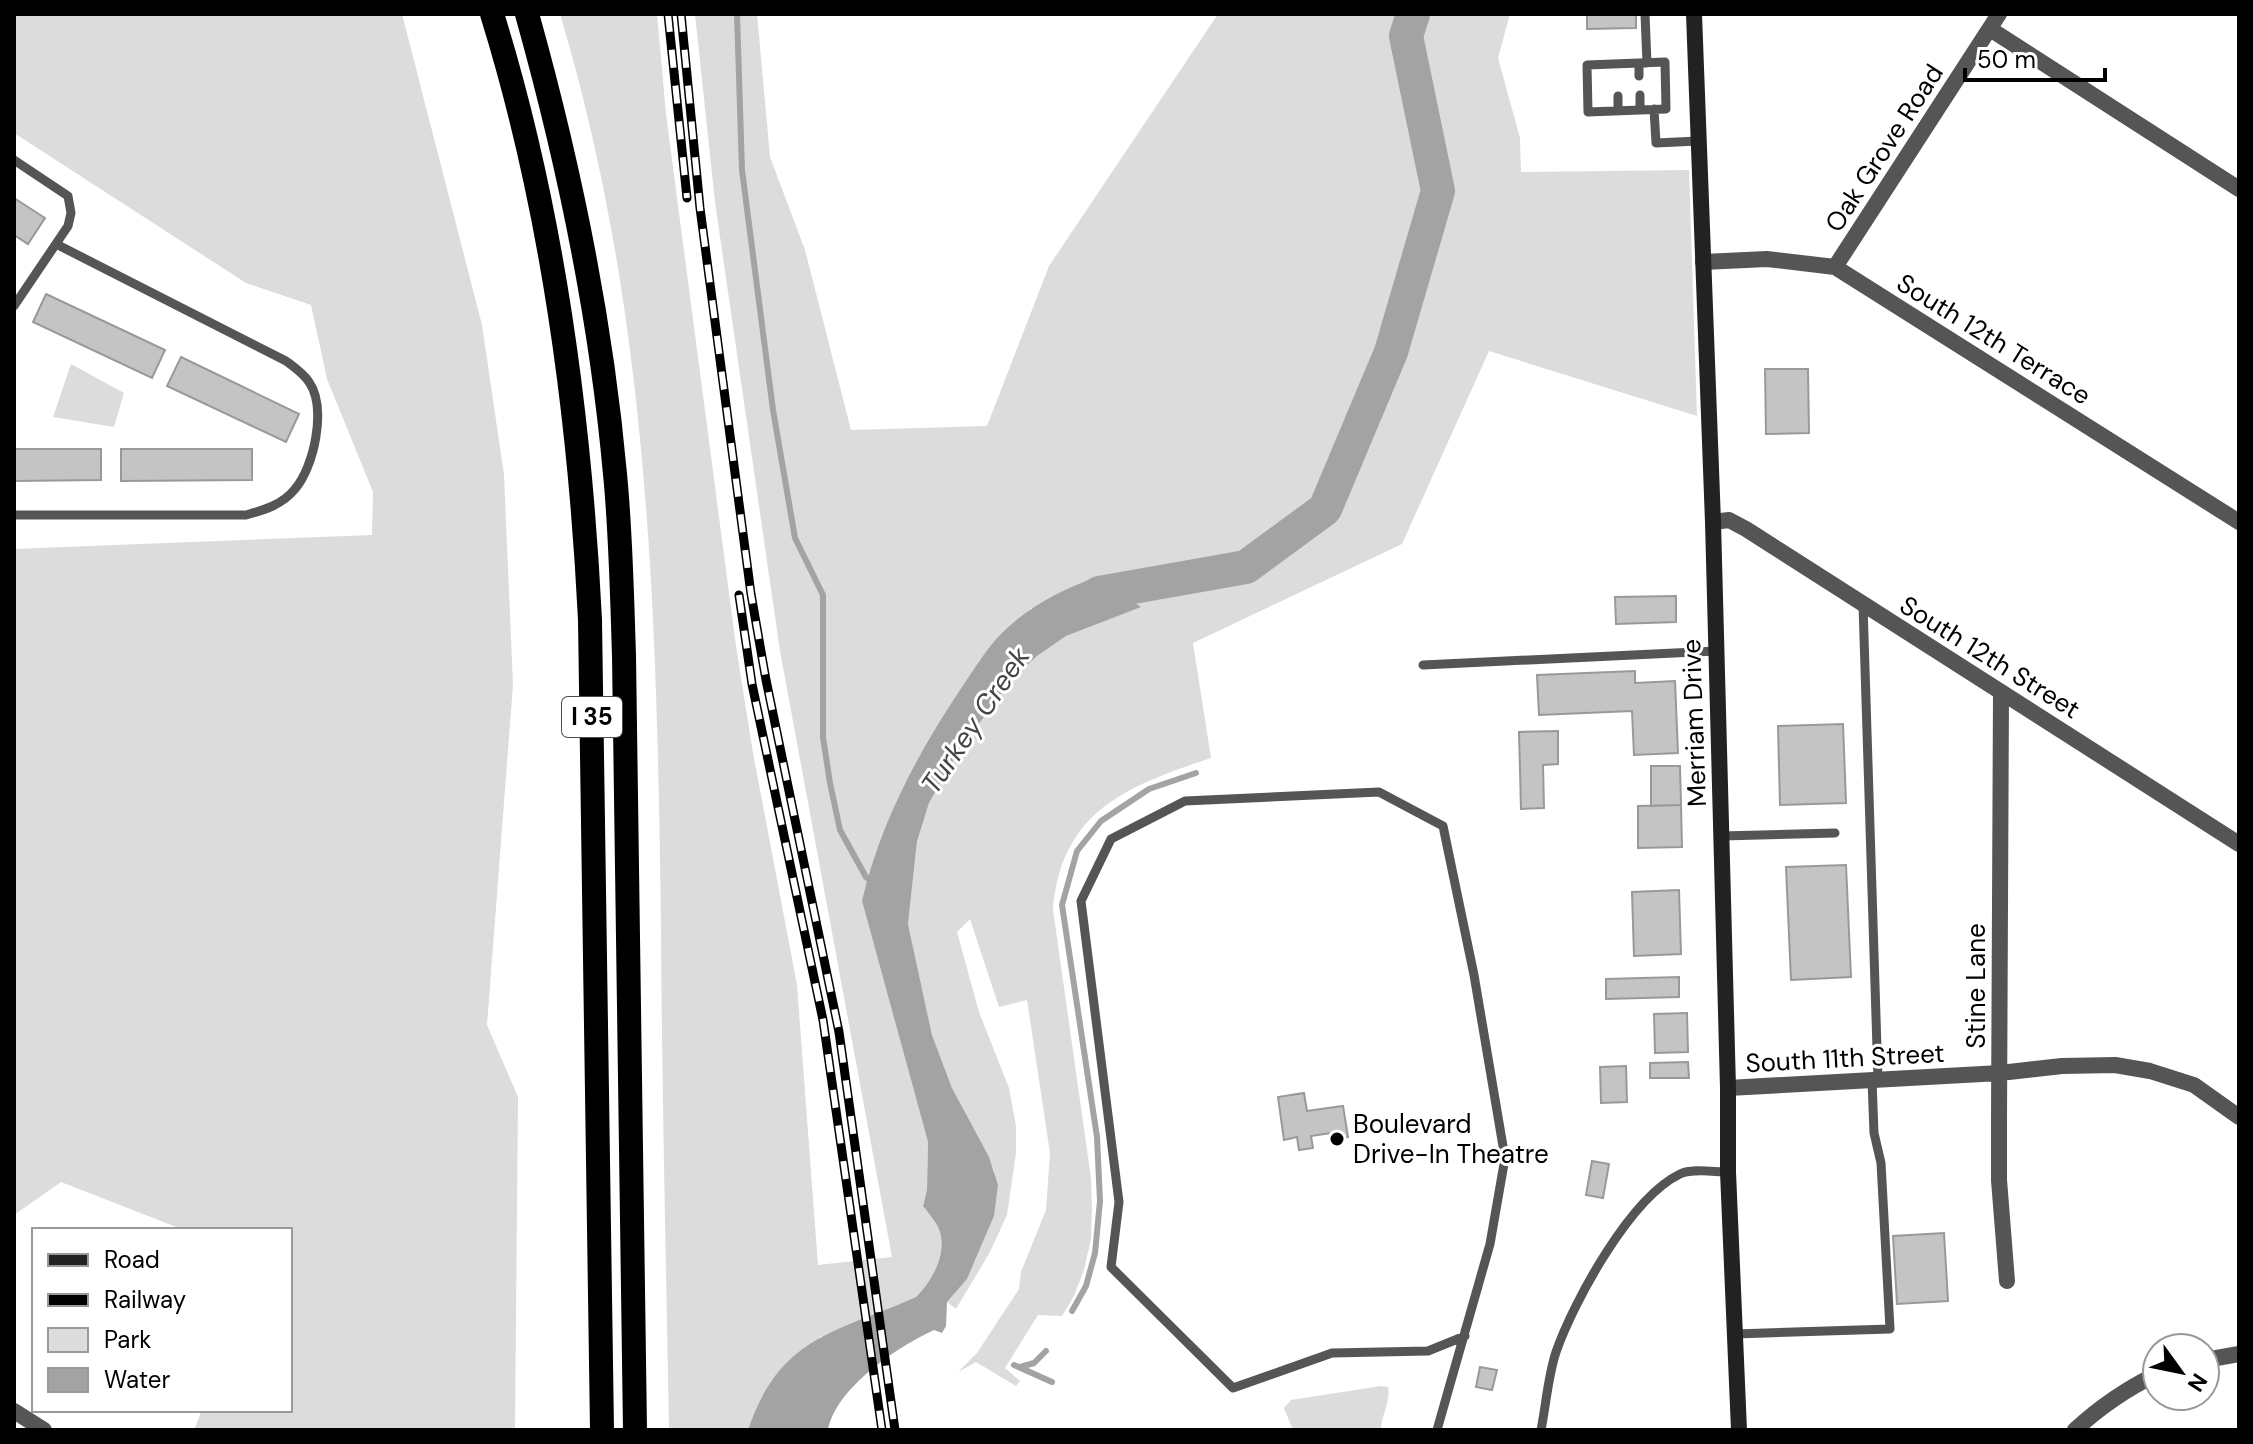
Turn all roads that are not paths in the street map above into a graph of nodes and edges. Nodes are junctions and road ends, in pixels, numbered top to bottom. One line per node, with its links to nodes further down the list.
1 (492, 14): 43 (highway, I 35)
2 (527, 14): 44 (highway, I 35)
3 (1645, 14): 6 (lane)
4 (1694, 14): 15 (main road, Merriam Drive)
5 (1995, 21): 17 (street); 20 (street, Oak Grove Road)
6 (1643, 63): 7 (lane); 9 (lane); 12 (lane)
7 (1617, 64): 8 (lane); 13 (lane)
8 (1617, 75)
9 (1639, 76)
10 (1640, 95): 14 (lane)
11 (1618, 96): 13 (lane)
12 (1654, 109): 14 (lane); 15 (lane)
13 (1618, 110): 14 (lane)
14 (1640, 110)
15 (1698, 141): 19 (main road, Merriam Drive)
16 (14, 160): 18 (lane)
17 (2239, 189)
18 (56, 244): 21 (lane); 22 (lane)
19 (1703, 262): 20 (street, South 12th Terrace); 23 (main road, Merriam Drive)
20 (1835, 267): 24 (street, South 12th Terrace)
21 (14, 306)
22 (14, 515)
23 (1713, 522): 25 (street, South 12th Street); 26 (main road, Merriam Drive)
24 (2239, 522)
25 (1863, 605): 28 (street, South 12th Street); 33 (lane)
26 (1716, 651): 27 (lane); 30 (main road, Merriam Drive)
27 (1423, 665)
28 (2001, 692): 31 (street, South 12th Street); 32 (street, Stine Lane)
29 (1835, 833): 30 (lane)
30 (1721, 836): 34 (main road, Merriam Drive)
31 (2239, 844)
32 (2000, 1073): 33 (street, South 11th Street); 35 (street, South 11th Street); 37 (street, Stine Lane)
33 (1875, 1080): 34 (street, South 11th Street); 38 (lane)
34 (1728, 1088): 36 (main road, Merriam Drive)
35 (2239, 1117)
36 (1728, 1172): 38 (main road, Merriam Drive); 46 (lane)
37 (2007, 1281)
38 (1735, 1334): 47 (main road, Merriam Drive)
39 (1465, 1336): 39 (lane); 45 (lane)
40 (2141, 1381): 48 (street)
41 (14, 1411): 42 (street)
42 (44, 1430)
43 (602, 1430)
44 (635, 1430)
45 (1437, 1430)
46 (1541, 1430)
47 (1739, 1430)
48 (2075, 1430)

